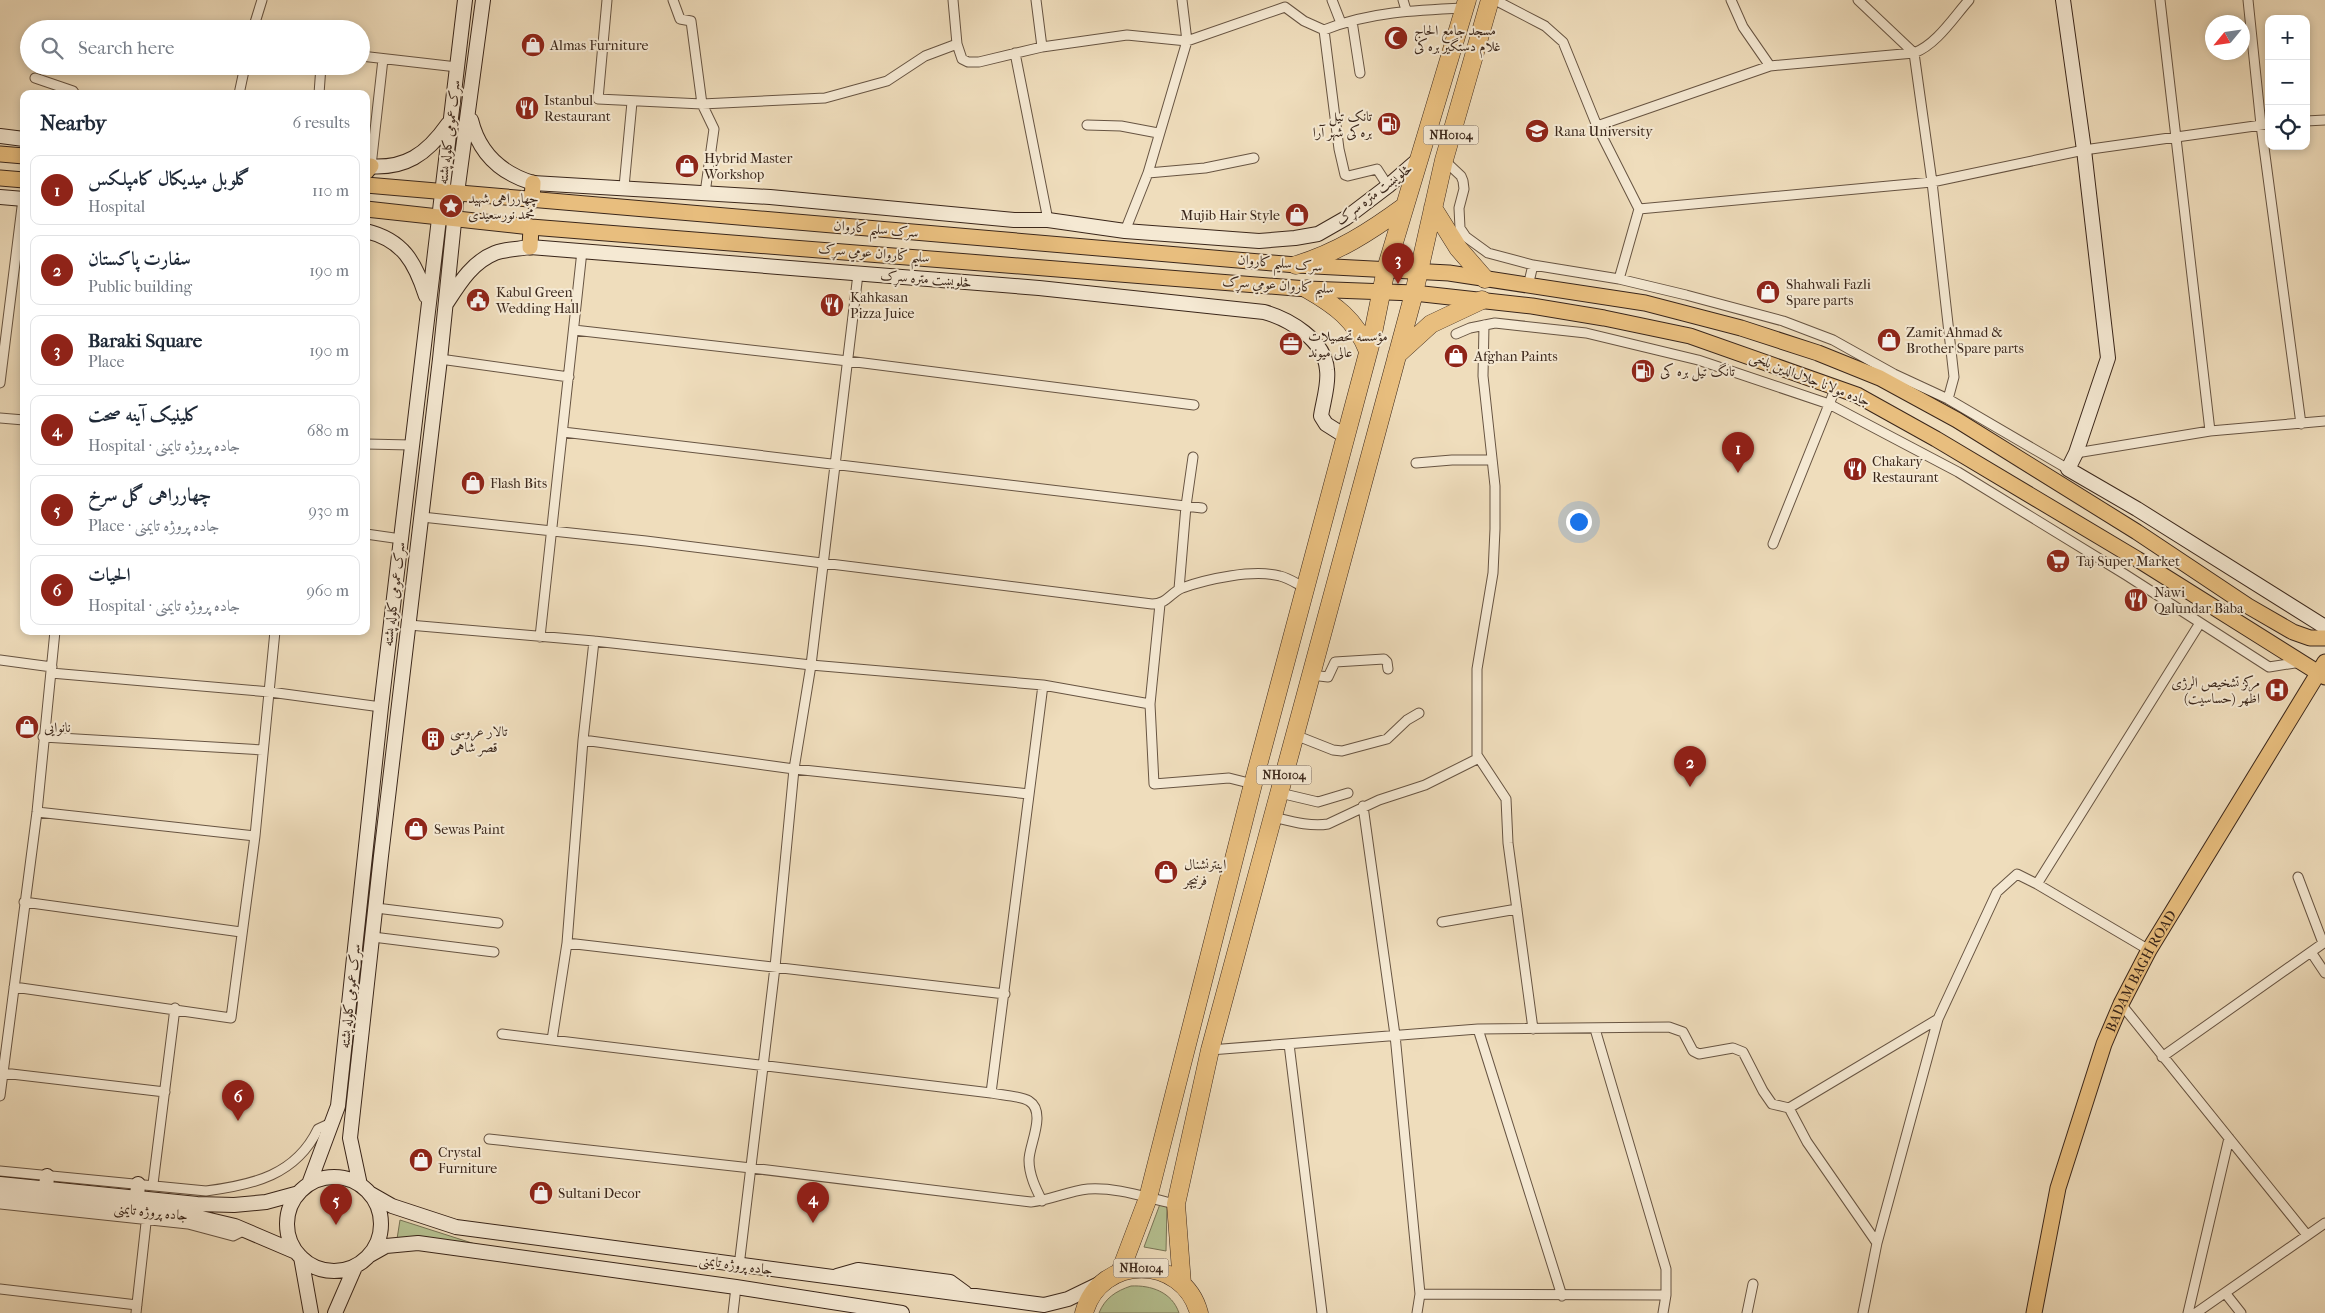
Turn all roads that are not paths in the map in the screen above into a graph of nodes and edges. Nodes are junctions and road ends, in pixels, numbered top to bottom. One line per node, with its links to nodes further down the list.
1 (262, 0): 22 (street)
2 (465, 0): 34 (main road, سرک عمومی کلوله پشته)
3 (483, 0): 44 (main road, سرک عمومی کلوله پشته)
4 (606, 0): 42 (street)
5 (673, 0): 43 (street)
6 (953, 0): 27 (street)
7 (1036, 0): 28 (street)
8 (1182, 0): 26 (street)
9 (1332, 0): 24 (street)
10 (1404, 0): 21 (street)
11 (1490, 0): 62 (highway, NH0104)
12 (1495, 0): 50 (street)
13 (1731, 0): 33 (street)
14 (1858, 0): 30 (street)
15 (1969, 0): 30 (street)
16 (2063, 0): 55 (main road)
17 (2160, 0): 53 (street)
18 (2248, 0): 48 (street)
19 (1283, 3): 25 (street); 26 (street)
20 (1466, 4): 21 (street); 61 (highway, NH0104)
21 (1406, 10): 23 (street)
22 (256, 20)
23 (1352, 21): 24 (street); 35 (street)
24 (1341, 23): 25 (street)
25 (1324, 30): 70 (street)
26 (1186, 41): 28 (street); 51 (street)
27 (957, 44): 29 (street); 43 (street)
28 (1042, 47): 29 (street)
29 (1015, 53): 84 (street)
30 (1914, 53): 33 (street); 67 (street)
31 (370, 57): 32 (street)
32 (383, 59): 34 (street); 57 (street)
33 (1770, 66): 50 (street)
34 (457, 67): 46 (main road, سرک عمومی کلوله پشته)
35 (1360, 73)
36 (243, 75): 40 (street)
37 (320, 75): 41 (street)
38 (35, 78): 39 (street)
39 (70, 90)
40 (241, 90)
41 (319, 90)
42 (632, 102): 43 (street); 71 (street)
43 (702, 104): 74 (street)
44 (469, 114): 68 (main road, څلویښت متره سړک); 73 (main road, سرک عمومی کلوله پشته)
45 (2325, 120): 47 (street)
46 (450, 121): 63 (main road); 72 (main road, سرک عمومی کلوله پشته)
47 (2310, 121)
48 (2265, 124): 53 (street)
49 (1087, 125): 51 (street)
50 (1597, 126): 81 (street)
51 (1158, 133): 64 (street)
52 (0, 136): 54 (main road)
53 (2176, 137): 55 (street); 122 (street)
54 (20, 138)
55 (2084, 150): 67 (street); 127 (main road)
56 (2268, 150): 121 (street)
57 (370, 153)
58 (0, 154): 59 (main road)
59 (20, 156)
60 (1254, 158): 64 (street)
61 (1419, 158): 70 (main road, څلویښت متره سړک); 78 (highway, NH0104)
62 (1444, 160): 79 (highway, NH0104); 92 (street)
63 (370, 168)
64 (1148, 172): 87 (street)
65 (0, 178): 66 (main road)
66 (20, 180)
67 (1932, 182): 81 (street); 115 (street)
68 (532, 183): 71 (main road, څلویښت متره سړک); 77 (main road)
69 (370, 185): 72 (main road, سرک سلیم کاروان)
70 (1388, 186): 87 (main road, څلویښت متره سړک)
71 (624, 187): 74 (main road, څلویښت متره سړک)
72 (441, 192): 73 (main road, سرک سلیم کاروان); 82 (main road, سرک عمومی کلوله پشته)
73 (457, 193): 77 (main road, سرک سلیم کاروان); 83 (main road, سرک عمومی کلوله پشته)
74 (705, 193): 84 (main road, څلویښت متره سړک)
75 (0, 197): 76 (main road)
76 (20, 199)
77 (532, 201): 91 (main road, سرک سلیم کاروان)
78 (1405, 206): 91 (highway); 93 (highway, NH0104)
79 (1433, 208): 94 (highway, NH0104); 96 (highway)
80 (370, 209): 82 (main road, سلیم کاروان عومي سړک)
81 (1639, 209): 97 (street)
82 (438, 217): 83 (main road, سلیم کاروان عومي سړک); 103 (main road, سرک عمومی کلوله پشته)
83 (454, 218): 86 (main road, سلیم کاروان عومي سړک); 104 (main road, سرک عمومی کلوله پشته)
84 (1048, 220): 87 (main road, څلویښت متره سړک)
85 (20, 223): 113 (street)
86 (531, 226): 89 (main road); 99 (main road, سلیم کاروان عومي سړک)
87 (1125, 231)
88 (370, 232): 103 (main road)
89 (530, 247): 90 (main road, څلویښت متره سړک); 104 (main road, څلویښت متره سړک)
90 (582, 251): 95 (main road, څلویښت متره سړک); 106 (street)
91 (1296, 265): 93 (main road, سرک سلیم کاروان)
92 (1533, 265): 97 (street); 98 (street)
93 (1386, 269): 94 (main road, جاده مولانا جلال‌الدین بلخی); 100 (highway, NH0104)
94 (1418, 271): 96 (main road, جاده مولانا جلال‌الدین بلخی); 101 (highway, NH0104)
95 (858, 274): 111 (street); 124 (main road, څلویښت متره سړک)
96 (1485, 279): 98 (main road, جاده مولانا جلال‌الدین بلخی)
97 (1619, 279): 115 (street)
98 (1528, 286): 150 (main road, جاده مولانا جلال‌الدین بلخی)
99 (1307, 289): 100 (main road, سلیم کاروان عومي سړک); 108 (highway)
100 (1382, 292): 101 (main road, جاده مولانا جلال‌الدین بلخی); 108 (highway, NH0104)
101 (1414, 293): 102 (main road, جاده مولانا جلال‌الدین بلخی); 109 (highway, NH0104)
102 (1482, 300): 109 (highway); 114 (main road, جاده مولانا جلال‌الدین بلخی)
103 (428, 302): 126 (main road, سرک عمومی کلوله پشته)
104 (444, 306): 110 (main road, سرک عمومی کلوله پشته)
105 (1484, 325): 107 (street); 116 (street); 129 (street)
106 (574, 330): 111 (street); 112 (street)
107 (1456, 334)
108 (1368, 351): 124 (highway, NH0104)
109 (1396, 355): 158 (highway, NH0104)
110 (440, 359): 112 (street); 135 (main road, سرک عمومی کلوله پشته)
111 (848, 361): 117 (street); 130 (street)
112 (569, 377): 123 (street)
113 (0, 383)
114 (1836, 387): 116 (street); 153 (main road, جاده مولانا جلال‌الدین بلخی)
115 (1948, 400): 132 (street)
116 (1829, 404): 139 (street); 144 (street)
117 (1194, 405)
118 (0, 418): 119 (street)
119 (20, 420)
120 (2325, 421): 121 (street)
121 (2301, 424): 122 (street)
122 (2210, 431): 127 (street)
123 (564, 432): 130 (street); 136 (street)
124 (1345, 436): 141 (highway, NH0104)
125 (370, 444): 126 (street)
126 (411, 446): 138 (main road, سرک عمومی کلوله پشته)
127 (2076, 453): 132 (main road)
128 (1193, 457): 133 (street)
129 (1492, 460): 131 (street); 168 (street)
130 (835, 463): 133 (street); 140 (street)
131 (1416, 463)
132 (2068, 469): 146 (main road)
133 (1186, 506): 134 (street); 142 (street)
134 (1202, 508)
135 (422, 517): 136 (street); 145 (main road, سرک عمومی کلوله پشته)
136 (552, 533): 140 (street); 149 (street)
137 (370, 535): 138 (street)
138 (401, 539): 162 (main road, سرک عمومی کلوله پشته)
139 (1773, 544)
140 (823, 563): 143 (street); 154 (street)
141 (1304, 588): 142 (street); 170 (highway, NH0104)
142 (1179, 589): 143 (street)
143 (1160, 604): 161 (street)
144 (2200, 623): 153 (street); 179 (street)
145 (409, 624): 149 (street); 181 (main road, سرک عمومی کلوله پشته)
146 (2325, 626)
147 (55, 635): 156 (street)
148 (275, 635): 160 (street)
149 (540, 637): 151 (street)
150 (2325, 638)
151 (594, 641): 154 (street); 166 (street)
152 (0, 660): 156 (street)
153 (2302, 662): 157 (main road, جاده مولانا جلال‌الدین بلخی)
154 (811, 665): 159 (street); 169 (street)
155 (1388, 669): 158 (street)
156 (52, 670): 160 (street); 165 (street)
157 (2323, 672): 189 (main road, BADAM BAGH ROAD)
158 (1311, 675): 164 (highway, NH0104)
159 (1043, 684): 161 (street); 173 (street)
160 (270, 692): 162 (street); 167 (street)
161 (1150, 704): 170 (street)
162 (381, 707): 214 (main road, سرک عمومی کلوله پشته)
163 (1419, 713): 164 (street)
164 (1295, 735): 171 (highway, NH0104)
165 (43, 737): 167 (street); 175 (street)
166 (583, 740): 169 (street); 188 (street)
167 (264, 750): 177 (street)
168 (1477, 759): 174 (street); 182 (street)
169 (794, 769): 173 (street); 192 (street)
170 (1253, 784): 227 (highway, NH0104)
171 (1280, 793): 172 (street); 176 (highway, NH0104)
172 (1348, 793)
173 (1029, 794): 195 (street)
174 (1363, 806): 176 (street); 203 (street)
175 (37, 812): 177 (street); 180 (street)
176 (1273, 817): 206 (highway, NH0104)
177 (255, 836): 185 (street)
178 (2298, 877): 187 (street)
179 (2037, 884): 189 (street); 198 (street)
180 (24, 902): 185 (street); 194 (street)
181 (376, 908): 184 (street); 186 (main road, سرک عمومی کلوله پشته)
182 (1517, 908): 183 (street); 200 (street)
183 (1442, 922)
184 (498, 923)
185 (241, 932): 197 (street)
186 (373, 937): 190 (street); 221 (main road, سرک عمومی کلوله پشته)
187 (2324, 943): 191 (street)
188 (567, 944): 192 (street); 204 (street)
189 (2149, 950): 196 (main road, BADAM BAGH ROAD)
190 (494, 952)
191 (2310, 952): 193 (street); 207 (street)
192 (775, 967): 195 (street); 208 (street)
193 (2325, 973)
194 (14, 987): 197 (street); 209 (street)
195 (1005, 994): 211 (street)
196 (2121, 1004): 207 (street); 263 (main road, BADAM BAGH ROAD)
197 (175, 1008): 210 (street)
198 (1938, 1019): 213 (street); 234 (street)
199 (1478, 1029): 200 (street); 203 (street); 248 (street)
200 (1532, 1029): 201 (street)
201 (1595, 1029): 213 (street); 247 (street)
202 (502, 1034): 204 (street)
203 (1395, 1035): 205 (street); 245 (street)
204 (552, 1040): 208 (street)
205 (1289, 1044): 206 (street); 258 (street)
206 (1210, 1050): 230 (highway, NH0104)
207 (2162, 1057): 215 (street)
208 (764, 1065): 211 (street); 217 (street)
209 (3, 1073): 210 (street); 212 (street)
210 (165, 1092): 220 (street)
211 (991, 1093): 228 (street)
212 (0, 1096)
213 (1789, 1108): 234 (street)
214 (331, 1123): 220 (street); 222 (main road, سرک عمومی کلوله پشته)
215 (2229, 1138): 233 (street); 264 (street)
216 (489, 1139): 217 (street)
217 (751, 1168): 228 (street); 237 (street)
218 (0, 1172): 224 (street)
219 (0, 1184): 224 (main road, جاده پروژه تایمنی)
220 (153, 1184): 223 (street)
221 (360, 1185): 222 (main road); 225 (main road)
222 (304, 1188): 223 (main road, جاده پروژه تایمنی); 235 (main road)
223 (138, 1191): 224 (main road, جاده پروژه تایمنی)
224 (45, 1194): 226 (main road, جاده پروژه تایمنی); 229 (street); 231 (main road, جاده پروژه تایمنی)
225 (371, 1194): 236 (main road); 237 (main road, جاده پروژه تایمنی)
226 (0, 1196)
227 (1148, 1198): 228 (street); 230 (street); 239 (highway, NH0104)
228 (1042, 1201)
229 (0, 1204)
230 (1176, 1204): 241 (highway, NH0104)
231 (147, 1215): 235 (main road, جاده پروژه تایمنی); 250 (street)
232 (2325, 1223): 233 (street)
233 (2307, 1235): 246 (street)
234 (1877, 1243): 262 (street)
235 (298, 1255): 238 (main road); 251 (main road)
236 (370, 1255): 238 (main road); 243 (main road, جاده پروژه تایمنی)
237 (739, 1266): 240 (main road, جاده پروژه تایمنی)
238 (354, 1267): 252 (main road)
239 (1120, 1272): 240 (highway, NH0104); 241 (highway, NH0104)
240 (1104, 1281): 256 (highway, NH0104)
241 (1182, 1284): 257 (highway, NH0104)
242 (1753, 1284): 261 (street)
243 (736, 1287): 249 (main road, جاده پروژه تایمنی); 253 (street)
244 (0, 1289): 250 (street)
245 (1420, 1294): 248 (street); 259 (street)
246 (2226, 1294): 265 (street); 266 (street)
247 (1666, 1295): 248 (street); 260 (street)
248 (1562, 1296)
249 (828, 1301): 254 (main road); 255 (main road, جاده پروژه تایمنی)
250 (136, 1309)
251 (311, 1313)
252 (336, 1313)
253 (733, 1313)
254 (840, 1313)
255 (902, 1313)
256 (1084, 1313)
257 (1199, 1313)
258 (1322, 1313)
259 (1417, 1313)
260 (1663, 1313)
261 (1747, 1313)
262 (1862, 1313)
263 (2034, 1313)
264 (2188, 1313)
265 (2196, 1313)
266 (2241, 1313)

